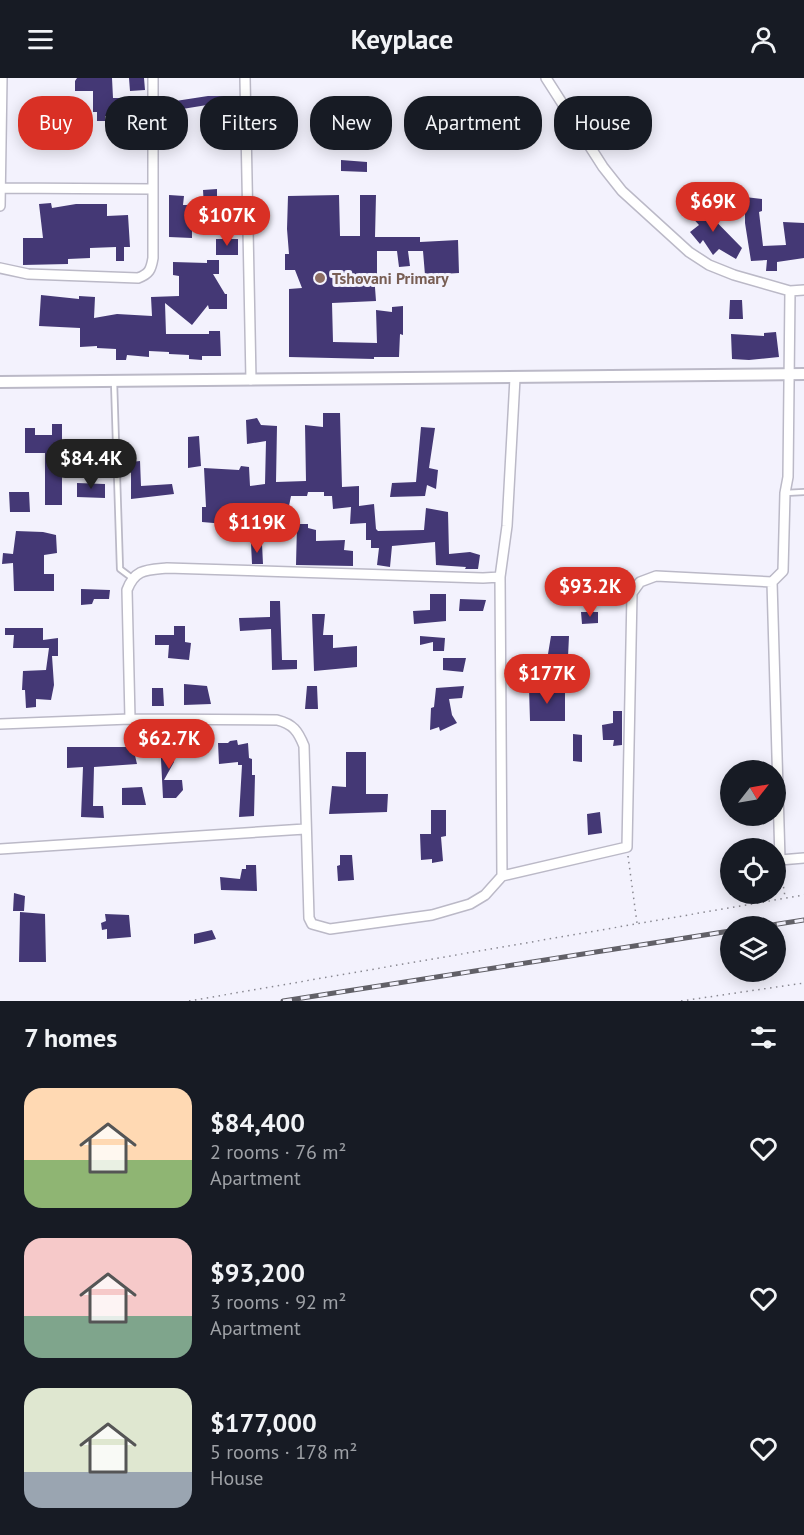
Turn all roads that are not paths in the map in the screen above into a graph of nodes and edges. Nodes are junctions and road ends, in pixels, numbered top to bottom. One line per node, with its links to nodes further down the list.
1 (2, 78): 5 (street)
2 (153, 78): 6 (street)
3 (245, 78): 14 (street)
4 (546, 78): 10 (street)
5 (1, 188): 6 (street); 7 (street)
6 (152, 189): 8 (street)
7 (0, 206)
8 (0, 268)
9 (804, 290): 10 (street)
10 (790, 291): 11 (street)
11 (789, 374): 12 (street); 13 (street); 18 (street)
12 (804, 374)
13 (514, 378): 14 (street); 19 (street)
14 (251, 380): 15 (street)
15 (114, 381): 16 (street); 20 (lane)
16 (0, 382)
17 (804, 492): 18 (lane)
18 (785, 493): 21 (street)
19 (500, 577): 20 (street); 27 (street)
20 (132, 578): 22 (street)
21 (772, 582): 26 (street); 27 (street)
22 (130, 719): 23 (street); 24 (street)
23 (0, 724)
24 (305, 829): 25 (street); 27 (street)
25 (0, 849)
26 (804, 858)
27 (502, 876)

